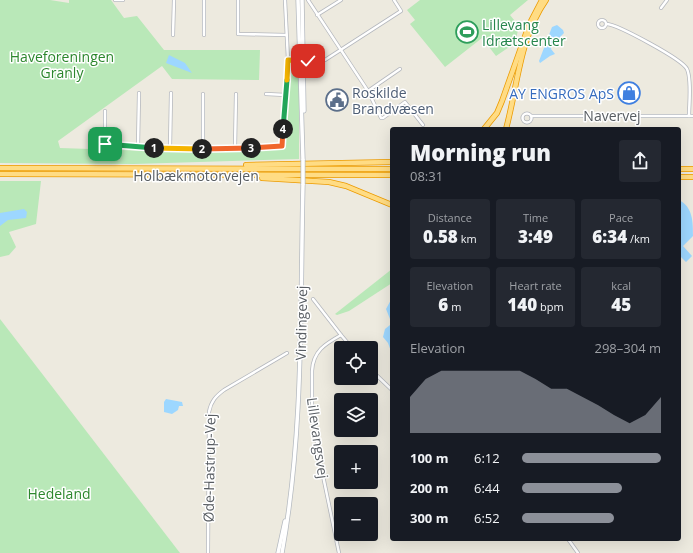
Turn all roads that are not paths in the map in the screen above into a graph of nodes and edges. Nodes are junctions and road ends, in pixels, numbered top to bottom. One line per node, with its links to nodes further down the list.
1 (115, 0): 2 (street)
2 (123, 0)
3 (174, 0): 18 (street)
4 (204, 0): 20 (street)
5 (238, 0): 19 (street)
6 (285, 0): 19 (street)
7 (298, 0): 23 (main road, Vindingevej)
8 (302, 0): 23 (main road, Vindingevej)
9 (308, 0): 16 (street)
10 (341, 0): 16 (street)
11 (394, 0): 21 (street)
12 (542, 0): 37 (highway)
13 (546, 0): 38 (highway)
14 (667, 0): 15 (street)
15 (662, 8)
16 (317, 15): 21 (street)
17 (607, 24): 34 (street)
18 (173, 35)
19 (286, 35): 22 (street)
20 (204, 36)
21 (340, 50): 23 (street); 25 (street)
22 (288, 60): 23 (street); 31 (street)
23 (303, 61): 61 (main road, Vindingevej, bridge)
24 (400, 69): 25 (street)
25 (368, 91): 36 (street)
26 (139, 93): 39 (street)
27 (171, 93): 40 (street)
28 (203, 94): 42 (street)
29 (236, 94): 41 (street)
30 (266, 94): 31 (street)
31 (286, 95): 41 (street)
32 (105, 111): 39 (street)
33 (531, 116): 34 (street, Navervej)
34 (689, 116): 35 (street, Navervej)
35 (693, 116)
36 (423, 125)
37 (486, 127)
38 (506, 127)
39 (138, 147): 40 (street)
40 (170, 148): 42 (street)
41 (235, 148): 42 (street)
42 (203, 149)
43 (390, 162): 45 (highway)
44 (0, 168): 45 (highway, Holbækmotorvejen)
45 (217, 168): 46 (highway, Holbækmotorvejen)
46 (390, 169)
47 (681, 169): 48 (highway)
48 (693, 169)
49 (0, 174): 50 (highway, Holbækmotorvejen)
50 (238, 175): 51 (highway, Holbækmotorvejen); 54 (highway)
51 (390, 175)
52 (681, 177): 53 (highway)
53 (693, 177)
54 (390, 203)
55 (313, 299): 56 (street)
56 (341, 335): 57 (street); 66 (street, Lillevangsvej)
57 (346, 341)
58 (287, 353): 63 (street, Øde-Hastrup-Vej)
59 (378, 377): 60 (street)
60 (390, 388)
61 (286, 518): 64 (main road, Vindingevej); 65 (main road, Vindingevej)
62 (569, 541): 67 (street)
63 (208, 553)
64 (278, 553)
65 (282, 553)
66 (340, 553)
67 (578, 553)

